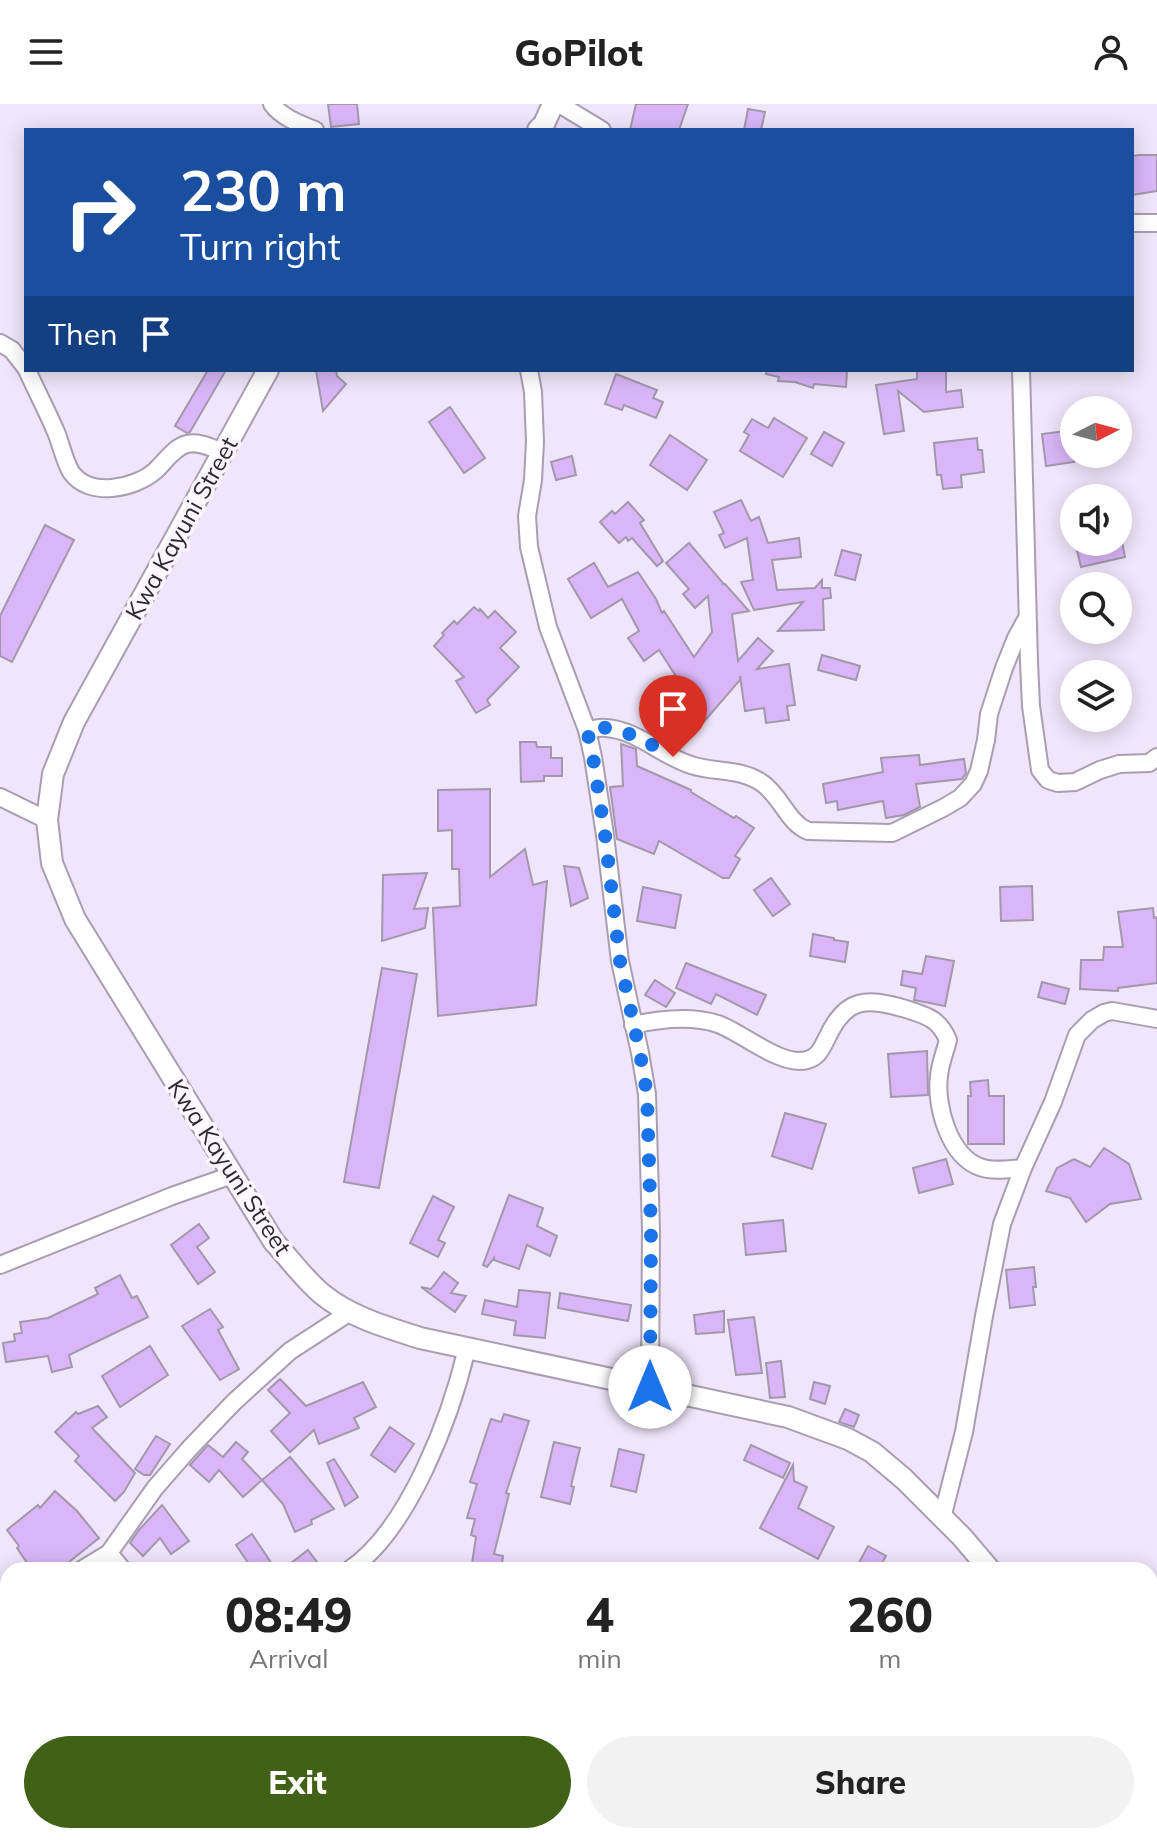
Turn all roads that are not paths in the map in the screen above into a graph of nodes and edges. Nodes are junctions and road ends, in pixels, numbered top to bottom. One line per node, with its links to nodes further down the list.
1 (272, 104): 3 (street)
2 (556, 104): 4 (street); 5 (street)
3 (310, 128)
4 (542, 128)
5 (598, 128)
6 (1134, 223): 7 (street)
7 (1157, 223)
8 (0, 343): 9 (street)
9 (24, 366)
10 (27, 372): 14 (street)
11 (267, 372): 14 (street, Kwa Kayuni Street)
12 (529, 372): 16 (street)
13 (1021, 372): 15 (street)
14 (223, 452): 19 (street, Kwa Kayuni Street)
15 (1027, 618): 16 (street); 17 (street)
16 (587, 730): 21 (street)
17 (1157, 757)
18 (0, 797): 19 (street)
19 (47, 820): 23 (street, Kwa Kayuni Street)
20 (1157, 1019): 22 (street)
21 (633, 1025): 22 (street); 27 (street)
22 (1023, 1168): 28 (street)
23 (232, 1175): 24 (street); 25 (street, Kwa Kayuni Street)
24 (0, 1265)
25 (350, 1312): 26 (street, Kwa Kayuni Street); 29 (street)
26 (467, 1348): 27 (street, Kwa Kayuni Street); 32 (street)
27 (650, 1387): 28 (street, Kwa Kayuni Street)
28 (942, 1518): 33 (street, Kwa Kayuni Street)
29 (109, 1553): 30 (street); 31 (street)
30 (94, 1562)
31 (116, 1562)
32 (360, 1562)
33 (983, 1562)

